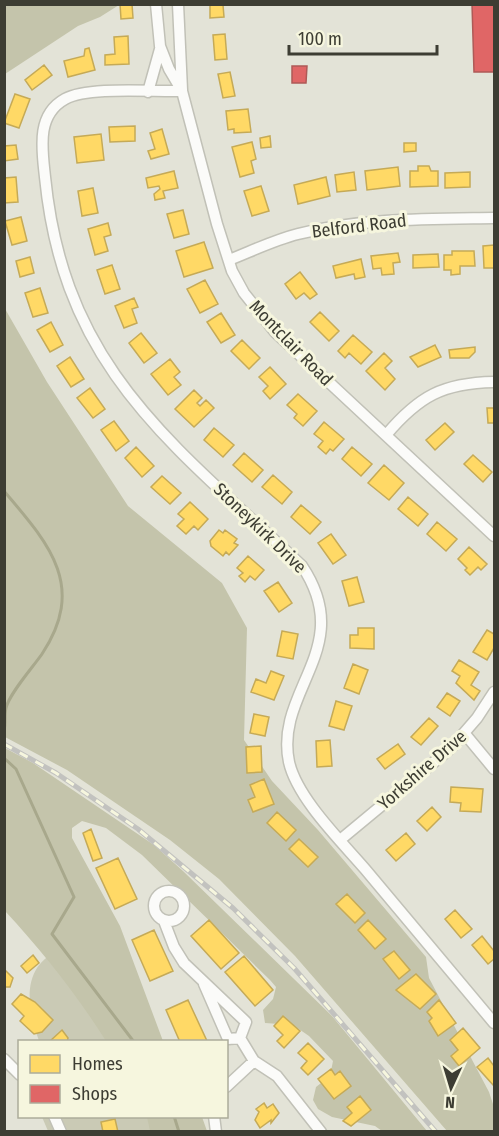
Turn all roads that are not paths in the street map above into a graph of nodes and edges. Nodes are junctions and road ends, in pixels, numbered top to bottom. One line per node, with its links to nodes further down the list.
1 (156, 4): 3 (street, Montclair Road)
2 (178, 4): 4 (street, Montclair Road)
3 (160, 46): 4 (street, Montclair Road); 5 (street)
4 (182, 91): 5 (street, Stoneykirk Drive); 7 (street, Montclair Road)
5 (148, 92): 14 (street, Stoneykirk Drive)
6 (495, 218): 7 (street, Belford Road)
7 (229, 260): 9 (street, Montclair Road)
8 (495, 382): 9 (street)
9 (386, 435): 10 (street, Montclair Road)
10 (495, 536)
11 (495, 692): 12 (street, Yorkshire Drive)
12 (465, 734): 13 (street); 14 (street, Yorkshire Drive)
13 (495, 769)
14 (340, 840): 17 (street, Stoneykirk Drive)
15 (164, 921): 16 (street)
16 (202, 980): 18 (street); 18 (street)
17 (495, 1023)
18 (240, 1038): 20 (street)
19 (4, 1059): 21 (street)
20 (254, 1062): 22 (street); 23 (street)
21 (18, 1073)
22 (228, 1085)
23 (321, 1131)

